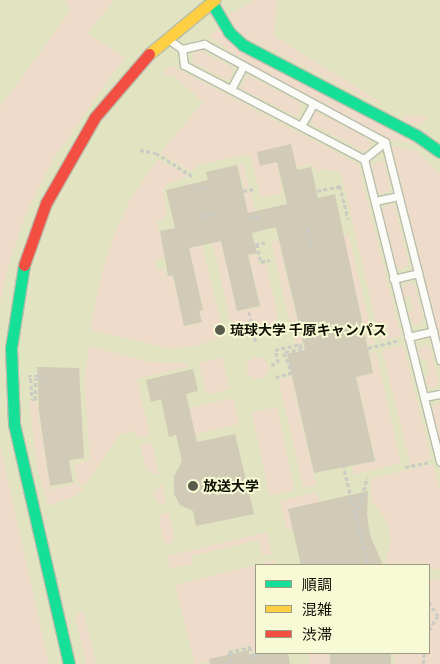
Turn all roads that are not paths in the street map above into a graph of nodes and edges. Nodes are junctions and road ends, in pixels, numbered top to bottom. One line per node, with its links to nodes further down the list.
1 (212, 1): 2 (street); 9 (street)
2 (165, 38): 3 (lane); 15 (street)
3 (182, 48): 4 (lane); 5 (lane)
4 (243, 66): 5 (lane); 6 (lane)
5 (231, 89): 7 (lane)
6 (313, 104): 7 (lane); 8 (lane)
7 (301, 126): 10 (lane)
8 (385, 142): 10 (lane); 11 (lane)
9 (440, 152)
10 (364, 159): 12 (lane)
11 (398, 196): 12 (lane); 13 (lane)
12 (374, 201): 14 (lane)
13 (418, 272): 14 (lane); 17 (lane)
14 (393, 279): 18 (lane)
15 (13, 326): 16 (lane); 23 (street)
16 (27, 327)
17 (433, 331): 18 (lane); 19 (lane)
18 (408, 337): 21 (lane)
19 (440, 360)
20 (440, 394): 21 (lane)
21 (424, 398): 22 (lane)
22 (440, 461)
23 (69, 664)

